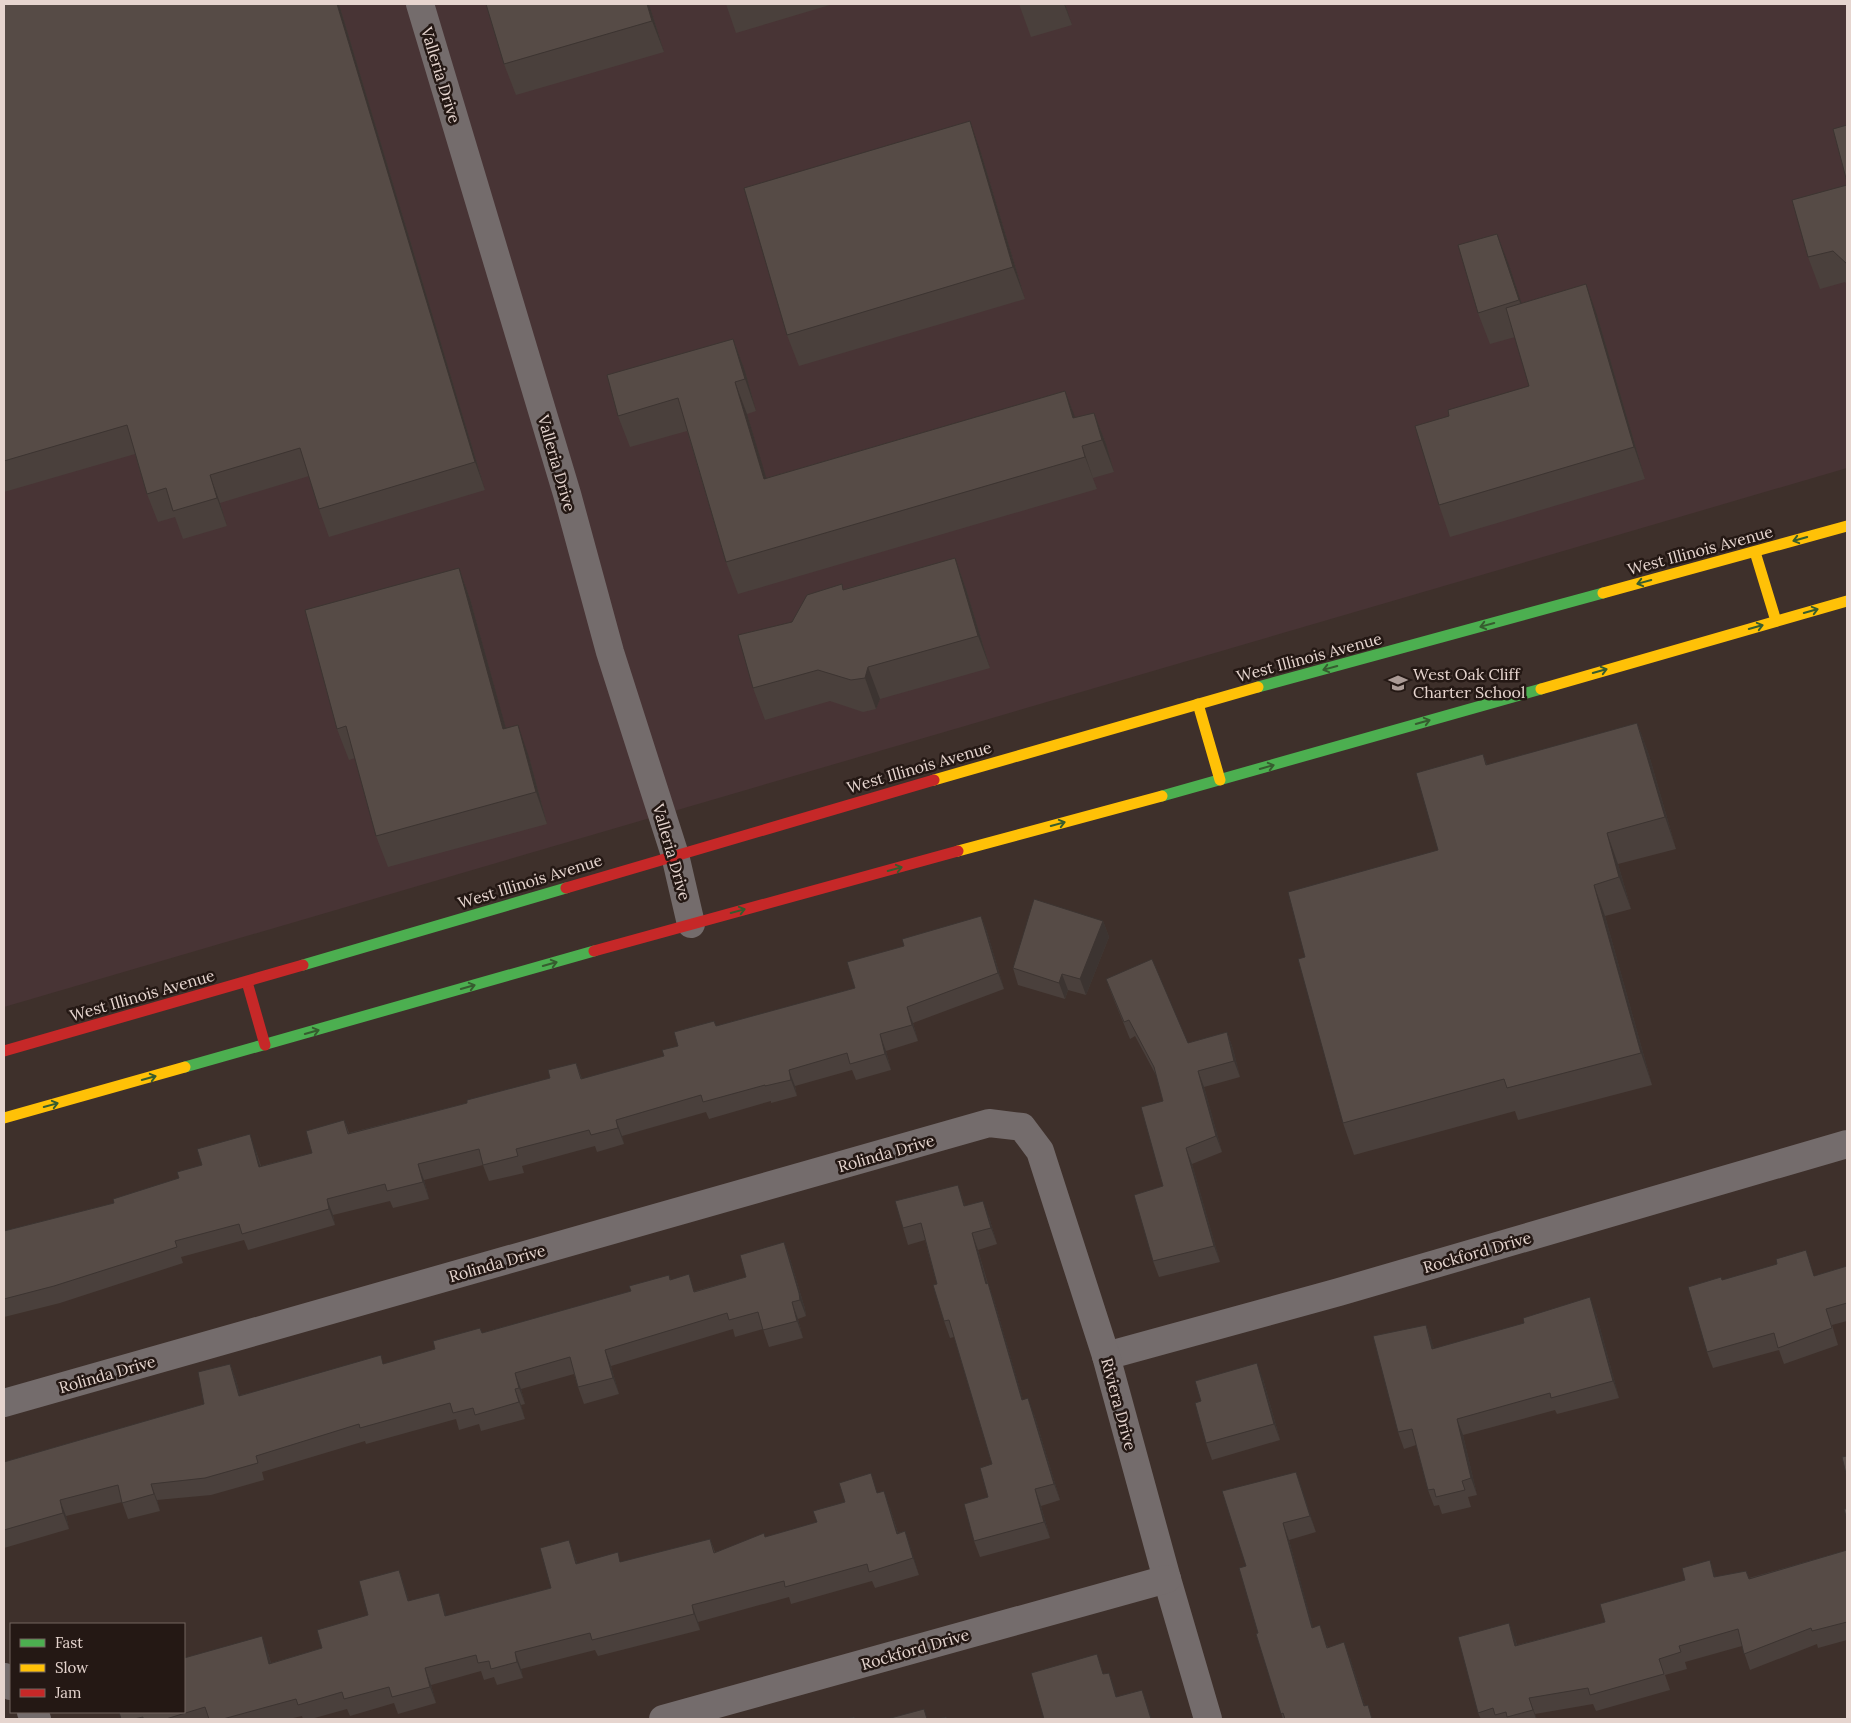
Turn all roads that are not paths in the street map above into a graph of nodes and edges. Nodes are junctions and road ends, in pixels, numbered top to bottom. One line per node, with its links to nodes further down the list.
1 (420, 4): 8 (street, Valleria Drive)
2 (1847, 526): 3 (main road, West Illinois Avenue, one-way to 3)
3 (1755, 552): 5 (main road); 6 (main road, West Illinois Avenue, one-way to 6)
4 (1847, 600): 5 (main road, one-way to 4)
5 (1776, 621): 7 (main road, one-way to 5)
6 (1198, 704): 7 (main road); 8 (main road, West Illinois Avenue)
7 (1220, 780): 9 (main road, one-way to 7)
8 (675, 855): 9 (street, Valleria Drive); 10 (main road, West Illinois Avenue)
9 (691, 924): 11 (main road, one-way to 9)
10 (247, 982): 11 (main road); 12 (main road, West Illinois Avenue)
11 (265, 1045): 13 (main road, one-way to 11)
12 (4, 1051)
13 (4, 1118)
14 (990, 1123): 16 (street, Riviera Drive); 17 (street, Rolinda Drive)
15 (1847, 1144): 16 (street, Rockford Drive)
16 (1106, 1356): 18 (street, Riviera Drive)
17 (4, 1403)
18 (1167, 1579): 19 (street, Rockford Drive); 20 (street, Riviera Drive)
19 (663, 1719)
20 (1208, 1719)

